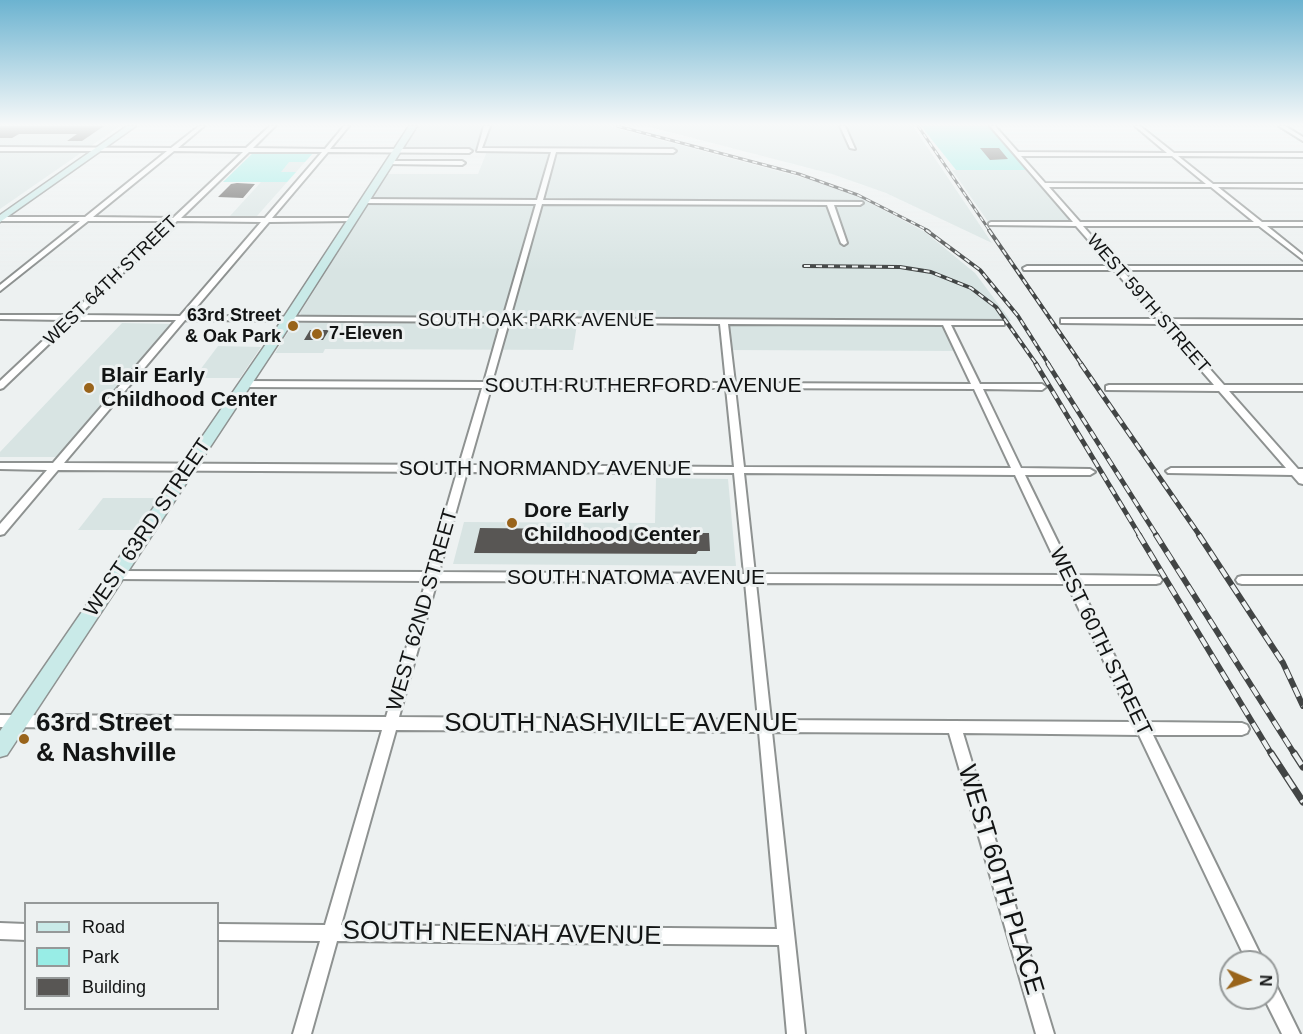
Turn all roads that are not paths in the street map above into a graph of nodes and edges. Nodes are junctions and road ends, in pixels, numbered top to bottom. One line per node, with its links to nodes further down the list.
1 (58, 174): 17 (main road)
2 (62, 174): 18 (main road)
3 (142, 174): 19 (street)
4 (222, 174): 20 (street, WEST 64TH STREET)
5 (305, 174): 21 (street)
6 (382, 174): 13 (main road, WEST 63RD STREET)
7 (547, 174): 14 (street, WEST 62ND STREET)
8 (1034, 174): 10 (street, WEST 59TH STREET)
9 (1197, 174): 11 (street)
10 (1044, 185): 11 (street); 24 (street, WEST 59TH STREET)
11 (1212, 186): 12 (street); 25 (street)
12 (1303, 186)
13 (364, 201): 14 (street); 22 (main road, WEST 63RD STREET)
14 (539, 202): 15 (street); 37 (street, WEST 62ND STREET)
15 (830, 203): 16 (street); 27 (street)
16 (860, 203)
17 (0, 212)
18 (0, 219): 19 (street)
19 (86, 219): 20 (street); 32 (street)
20 (175, 219): 21 (street); 34 (street, WEST 64TH STREET)
21 (266, 220): 22 (street); 35 (street)
22 (352, 220): 36 (main road, WEST 63RD STREET)
23 (991, 224): 24 (street)
24 (1077, 224): 25 (street); 30 (street, WEST 59TH STREET)
25 (1260, 224): 26 (street); 28 (street)
26 (1303, 224)
27 (844, 243)
28 (1303, 258)
29 (1027, 268): 30 (street)
30 (1116, 268): 31 (street); 40 (street, WEST 59TH STREET)
31 (1303, 268)
32 (0, 289)
33 (0, 317): 34 (street, SOUTH OAK PARK AVENUE)
34 (72, 317): 35 (street, SOUTH OAK PARK AVENUE); 46 (street, WEST 64TH STREET)
35 (182, 318): 36 (street, SOUTH OAK PARK AVENUE); 54 (street)
36 (288, 320): 37 (street, SOUTH OAK PARK AVENUE); 44 (main road, WEST 63RD STREET)
37 (506, 320): 39 (street, SOUTH OAK PARK AVENUE); 45 (street, WEST 62ND STREET)
38 (1064, 321): 40 (street)
39 (724, 322): 42 (street, SOUTH OAK PARK AVENUE); 47 (street)
40 (1163, 322): 41 (street); 51 (street, WEST 59TH STREET)
41 (1303, 322)
42 (946, 323): 43 (street, SOUTH OAK PARK AVENUE); 48 (street, WEST 60TH STREET)
43 (1001, 323)
44 (244, 384): 45 (street, SOUTH RUTHERFORD AVENUE); 55 (main road, WEST 63RD STREET)
45 (487, 385): 47 (street, SOUTH RUTHERFORD AVENUE); 56 (street, WEST 62ND STREET)
46 (0, 386)
47 (731, 386): 48 (street, SOUTH RUTHERFORD AVENUE); 57 (street)
48 (977, 387): 49 (street, SOUTH RUTHERFORD AVENUE); 58 (street, WEST 60TH STREET)
49 (1042, 387)
50 (1109, 388): 51 (street)
51 (1221, 388): 52 (street); 61 (street, WEST 59TH STREET)
52 (1303, 388)
53 (0, 466): 54 (street, SOUTH NORMANDY AVENUE)
54 (55, 466): 55 (street, SOUTH NORMANDY AVENUE); 63 (street)
55 (188, 467): 56 (street, SOUTH NORMANDY AVENUE); 64 (main road, WEST 63RD STREET)
56 (463, 469): 57 (street, SOUTH NORMANDY AVENUE); 65 (street, WEST 62ND STREET)
57 (740, 470): 58 (street, SOUTH NORMANDY AVENUE); 66 (street)
58 (1017, 471): 60 (street, SOUTH NORMANDY AVENUE); 67 (street, WEST 60TH STREET)
59 (1171, 471): 61 (street)
60 (1090, 472)
61 (1299, 472): 62 (street, WEST 59TH STREET)
62 (1303, 481)
63 (0, 531)
64 (116, 574): 65 (street, SOUTH NATOMA AVENUE); 72 (main road, WEST 63RD STREET)
65 (432, 576): 66 (street, SOUTH NATOMA AVENUE); 73 (street, WEST 62ND STREET)
66 (752, 579): 67 (street, SOUTH NATOMA AVENUE); 74 (street)
67 (1070, 580): 68 (street, SOUTH NATOMA AVENUE); 76 (street, WEST 60TH STREET)
68 (1156, 580)
69 (1242, 580): 70 (street)
70 (1303, 580)
71 (0, 721): 72 (street, SOUTH NASHVILLE AVENUE)
72 (18, 721): 73 (street, SOUTH NASHVILLE AVENUE); 78 (main road, WEST 63RD STREET)
73 (391, 722): 74 (street, SOUTH NASHVILLE AVENUE); 82 (street, WEST 62ND STREET)
74 (766, 726): 75 (street, SOUTH NASHVILLE AVENUE); 83 (street)
75 (954, 726): 76 (street, SOUTH NASHVILLE AVENUE); 88 (street, WEST 60TH PLACE)
76 (1142, 728): 77 (street, SOUTH NASHVILLE AVENUE); 84 (street, WEST 60TH STREET)
77 (1242, 729)
78 (0, 748)
79 (0, 931): 80 (street)
80 (24, 932)
81 (219, 932): 82 (street, SOUTH NEENAH AVENUE)
82 (331, 933): 83 (street, SOUTH NEENAH AVENUE); 86 (street, WEST 62ND STREET)
83 (786, 937): 87 (street)
84 (1250, 950)
85 (1279, 1010): 89 (street)
86 (302, 1034)
87 (796, 1034)
88 (1045, 1034)
89 (1291, 1034)

